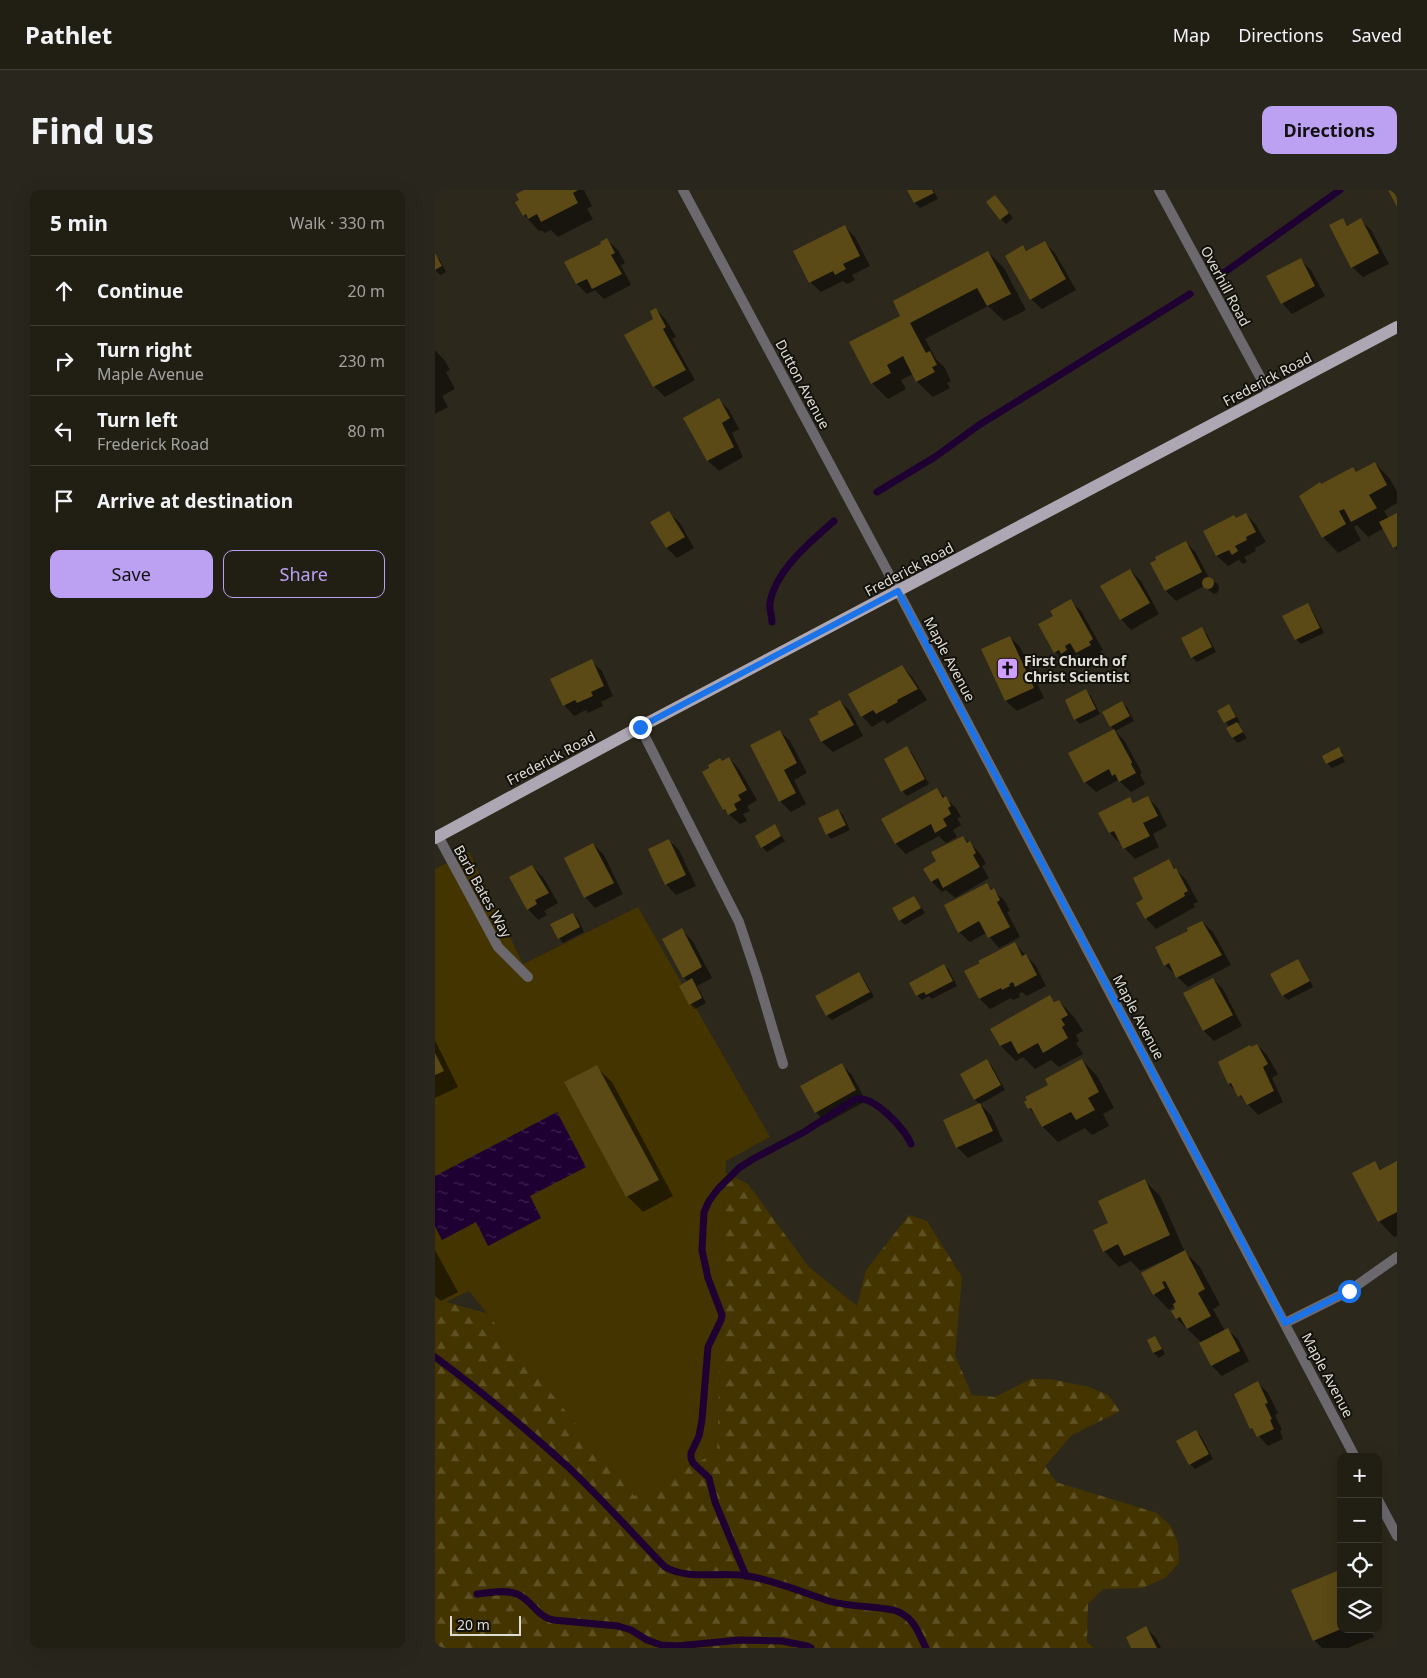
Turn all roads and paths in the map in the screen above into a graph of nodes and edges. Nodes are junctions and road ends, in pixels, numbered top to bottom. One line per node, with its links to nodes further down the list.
1 (683, 190): 5 (street, Dutton Avenue)
2 (1159, 190): 4 (street, Overhill Road)
3 (1397, 328): 4 (main road, Frederick Road)
4 (1270, 395): 5 (main road, Frederick Road)
5 (898, 591): 6 (main road, Frederick Road); 11 (street, Maple Avenue)
6 (640, 727): 7 (main road, Frederick Road); 9 (street)
7 (436, 837): 8 (street, Barb Bates Way)
8 (528, 977)
9 (783, 1064)
10 (1397, 1257): 11 (street)
11 (1285, 1323): 12 (street, Maple Avenue)
12 (1353, 1453)
13 (1382, 1508): 14 (street)
14 (1397, 1536)

